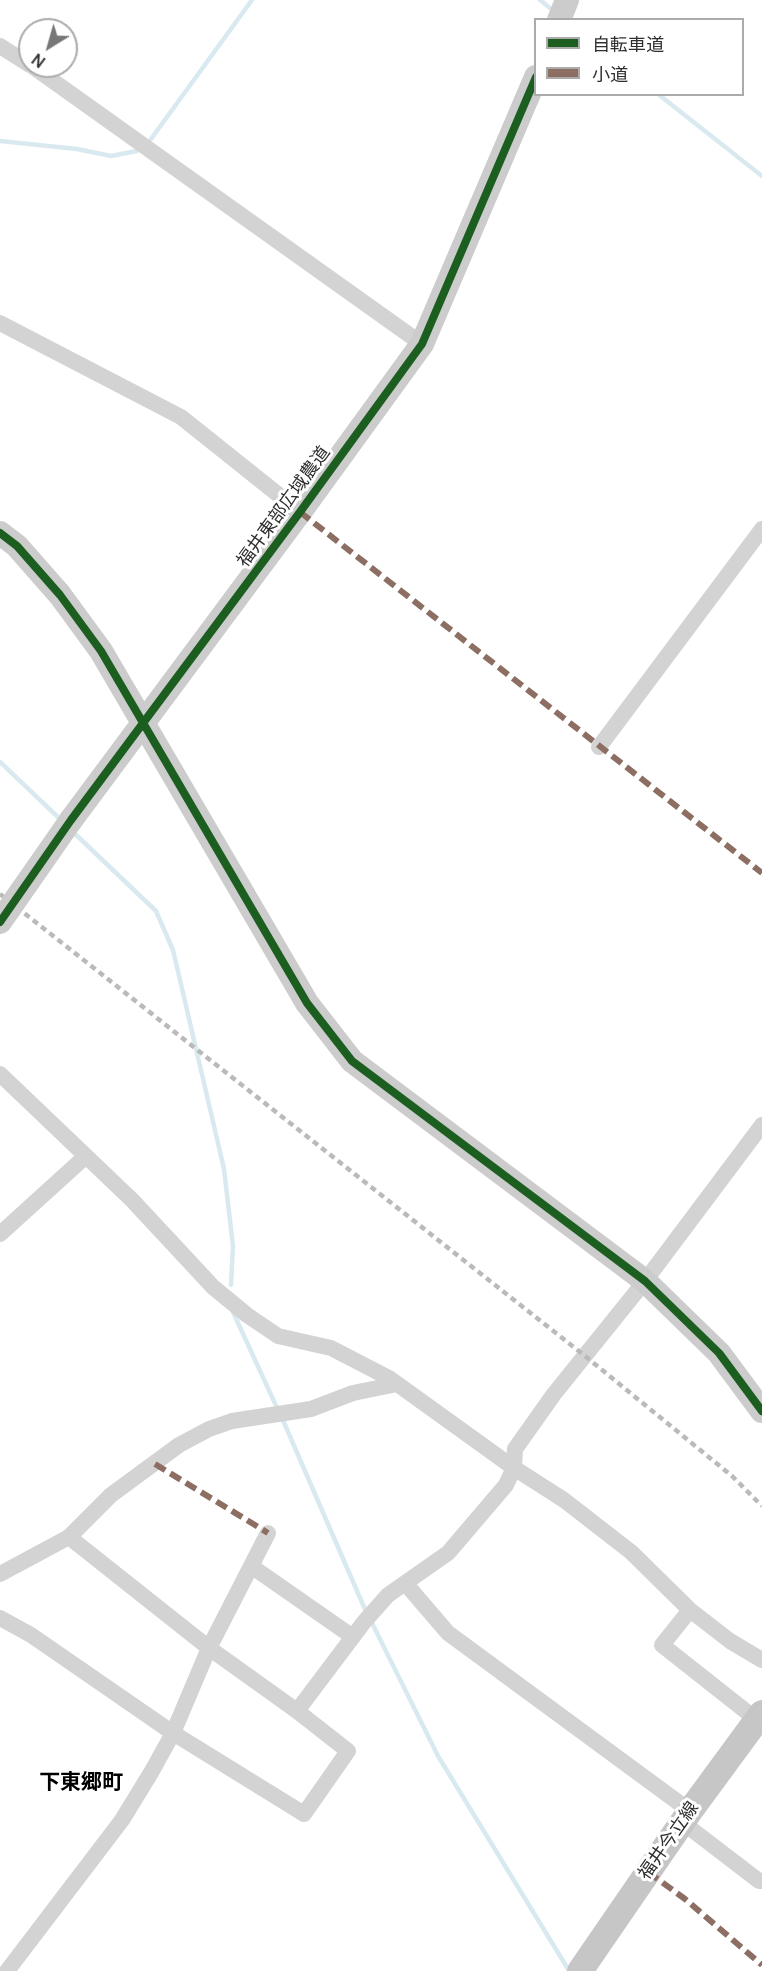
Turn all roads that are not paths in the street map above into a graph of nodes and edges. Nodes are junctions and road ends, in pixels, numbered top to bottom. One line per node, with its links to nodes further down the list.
1 (567, 0): 2 (street)
2 (560, 18)
3 (0, 46): 4 (street)
4 (18, 57)
5 (49, 78): 8 (street)
6 (534, 82): 8 (street, 福井東部広域農道)
7 (0, 323): 9 (street)
8 (422, 344): 9 (street, 福井東部広域農道)
9 (300, 512): 12 (street, 福井東部広域農道)
10 (762, 529): 13 (street)
11 (0, 533): 12 (street)
12 (143, 724): 14 (street, 福井東部広域農道, bridge); 19 (street)
13 (599, 747)
14 (0, 922)
15 (0, 1074): 17 (street)
16 (762, 1125): 19 (street)
17 (86, 1156): 18 (street); 20 (street)
18 (0, 1234)
19 (645, 1281): 21 (street); 22 (street)
20 (397, 1384): 22 (street); 24 (street)
21 (762, 1411)
22 (513, 1468): 27 (street); 28 (street)
23 (268, 1533): 25 (street)
24 (69, 1537): 26 (street); 31 (street)
25 (251, 1566): 30 (street); 31 (street)
26 (0, 1574)
27 (405, 1583): 30 (street); 36 (street)
28 (690, 1610): 32 (street); 34 (street)
29 (0, 1618): 35 (street)
30 (353, 1637): 33 (street)
31 (209, 1648): 33 (street); 35 (street)
32 (762, 1660)
33 (297, 1711): 35 (street)
34 (759, 1717): 36 (main road, 福井今立線)
35 (173, 1733): 38 (street)
36 (686, 1816): 37 (street); 39 (main road, 福井今立線)
37 (762, 1881)
38 (7, 1971)
39 (580, 1971)

